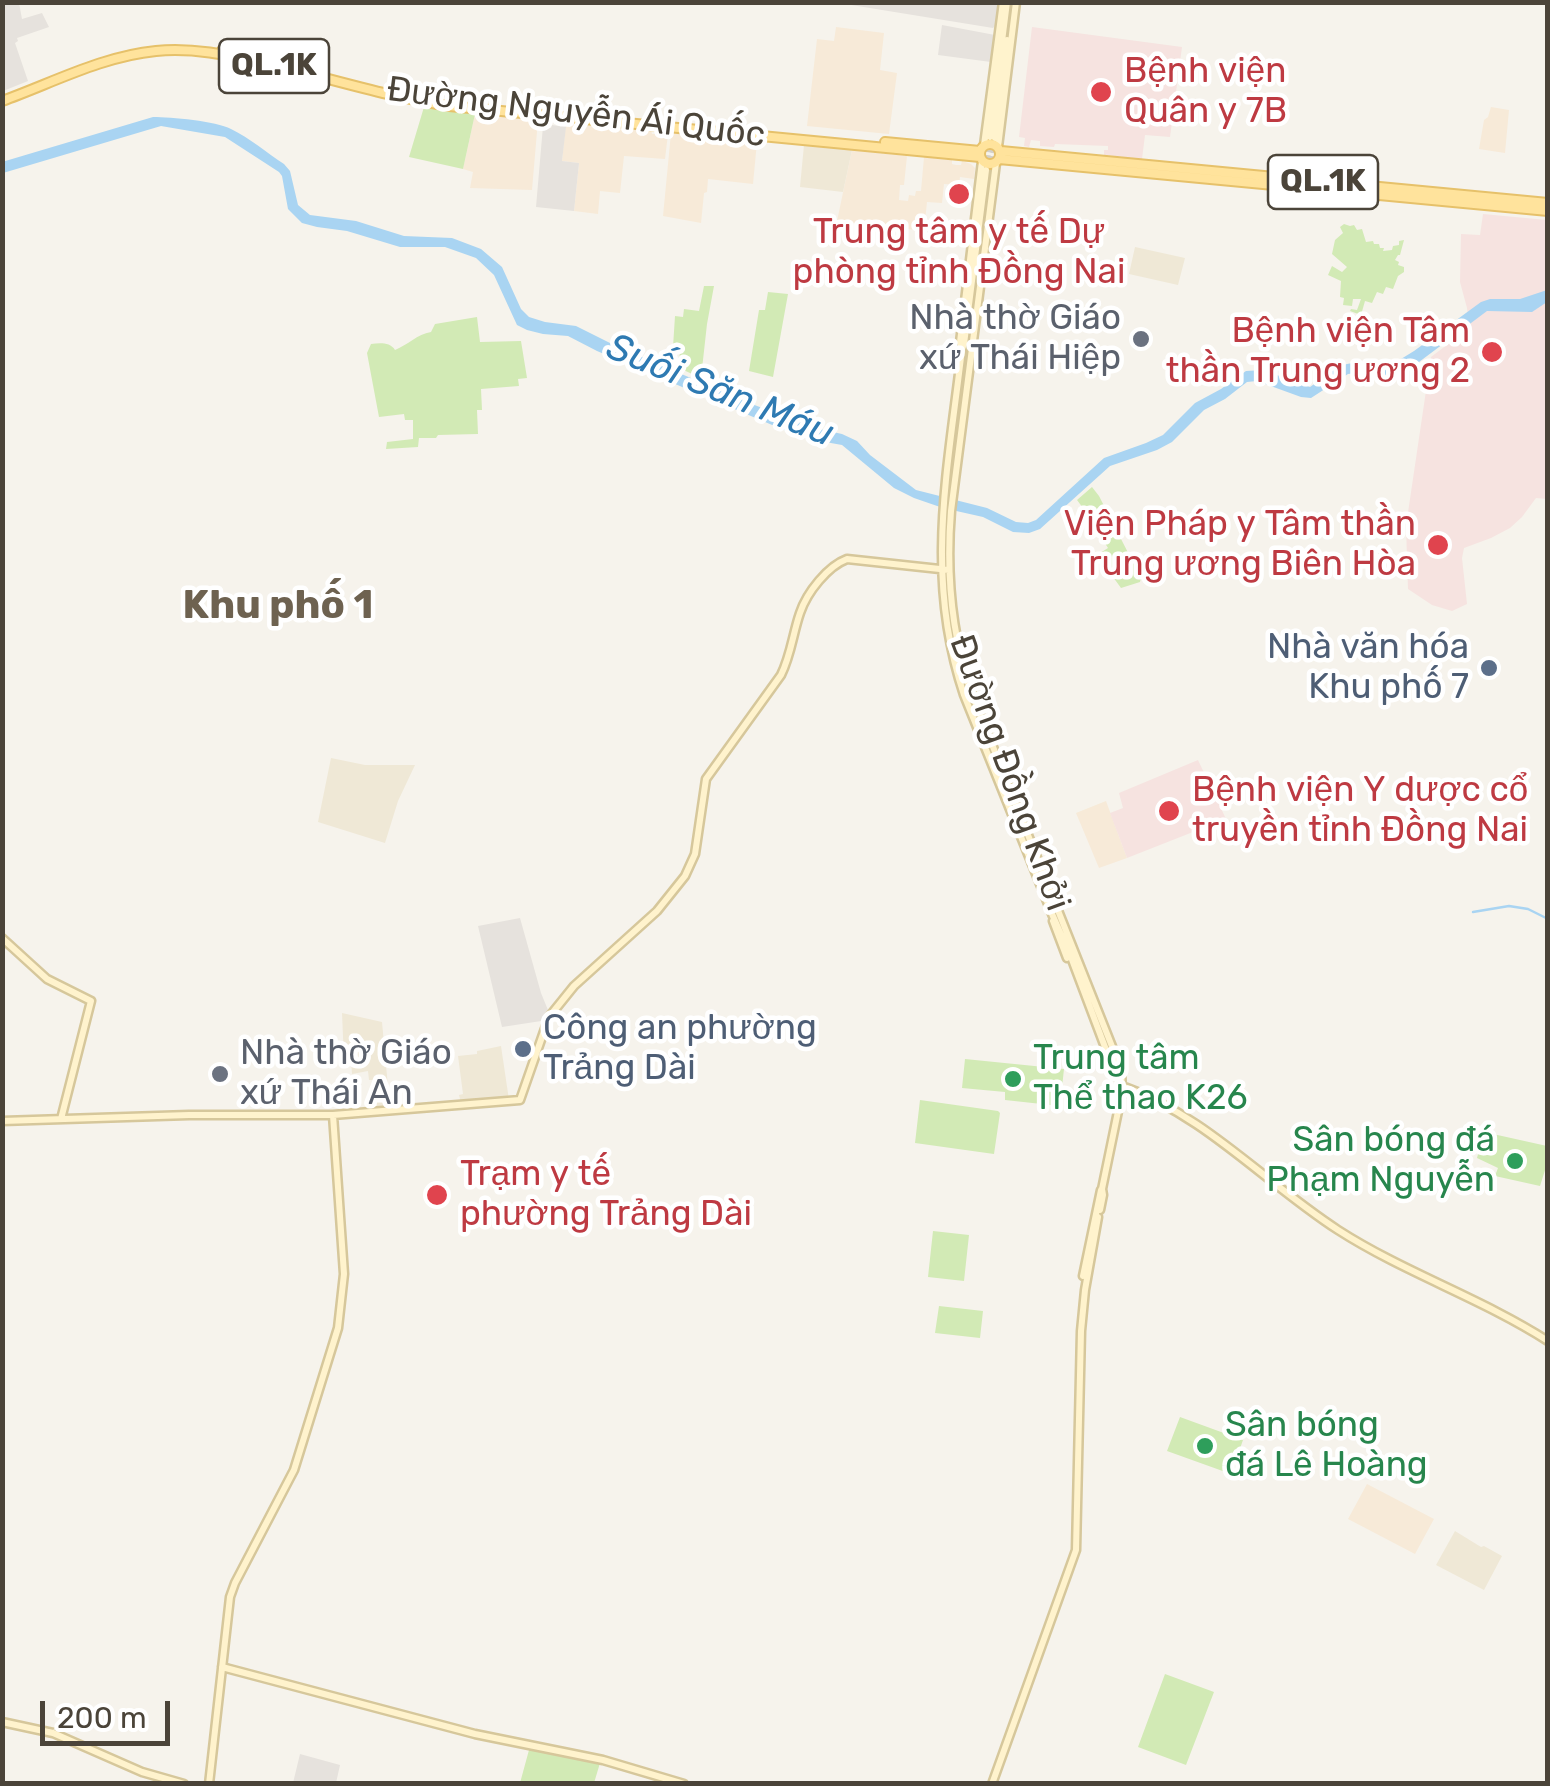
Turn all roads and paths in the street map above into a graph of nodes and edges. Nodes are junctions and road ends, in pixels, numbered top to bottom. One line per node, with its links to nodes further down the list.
1 (1009, 2): 4 (street, Đường Đồng Khởi)
2 (7, 96): 3 (main road, Đường Nguyễn Ái Quốc / QL.1K)
3 (968, 153): 4 (main road, Đường Nguyễn Ái Quốc / QL.1K); 4 (street); 4 (street)
4 (993, 154): 5 (main road, Đường Nguyễn Ái Quốc / QL.1K); 6 (street, Đường Đồng Khởi)
5 (1548, 207)
6 (945, 570): 7 (street, Đường Đồng Khởi); 15 (street)
7 (1020, 828): 8 (street, Đường Đồng Khởi); 11 (street, Đường Đồng Khởi)
8 (1052, 914): 10 (street, Đường Đồng Khởi); 10 (street, Đường Đồng Khởi)
9 (2, 938): 16 (street)
10 (1083, 992): 11 (street, Đường Đồng Khởi)
11 (1118, 1072): 12 (street, Đường Đồng Khởi)
12 (1122, 1086): 14 (street); 18 (street, Đường Đồng Khởi)
13 (1133, 1093): 14 (street)
14 (1152, 1098): 20 (street)
15 (334, 1114): 16 (street); 21 (street)
16 (61, 1119): 17 (street)
17 (2, 1121)
18 (1102, 1189): 19 (street, Đường Đồng Khởi); 19 (street, Đường Đồng Khởi)
19 (1081, 1331): 26 (street, Đường Đồng Khởi)
20 (1548, 1341)
21 (222, 1667): 24 (street); 25 (street)
22 (2, 1722): 23 (street)
23 (184, 1784)
24 (209, 1784)
25 (684, 1784)
26 (992, 1784)

